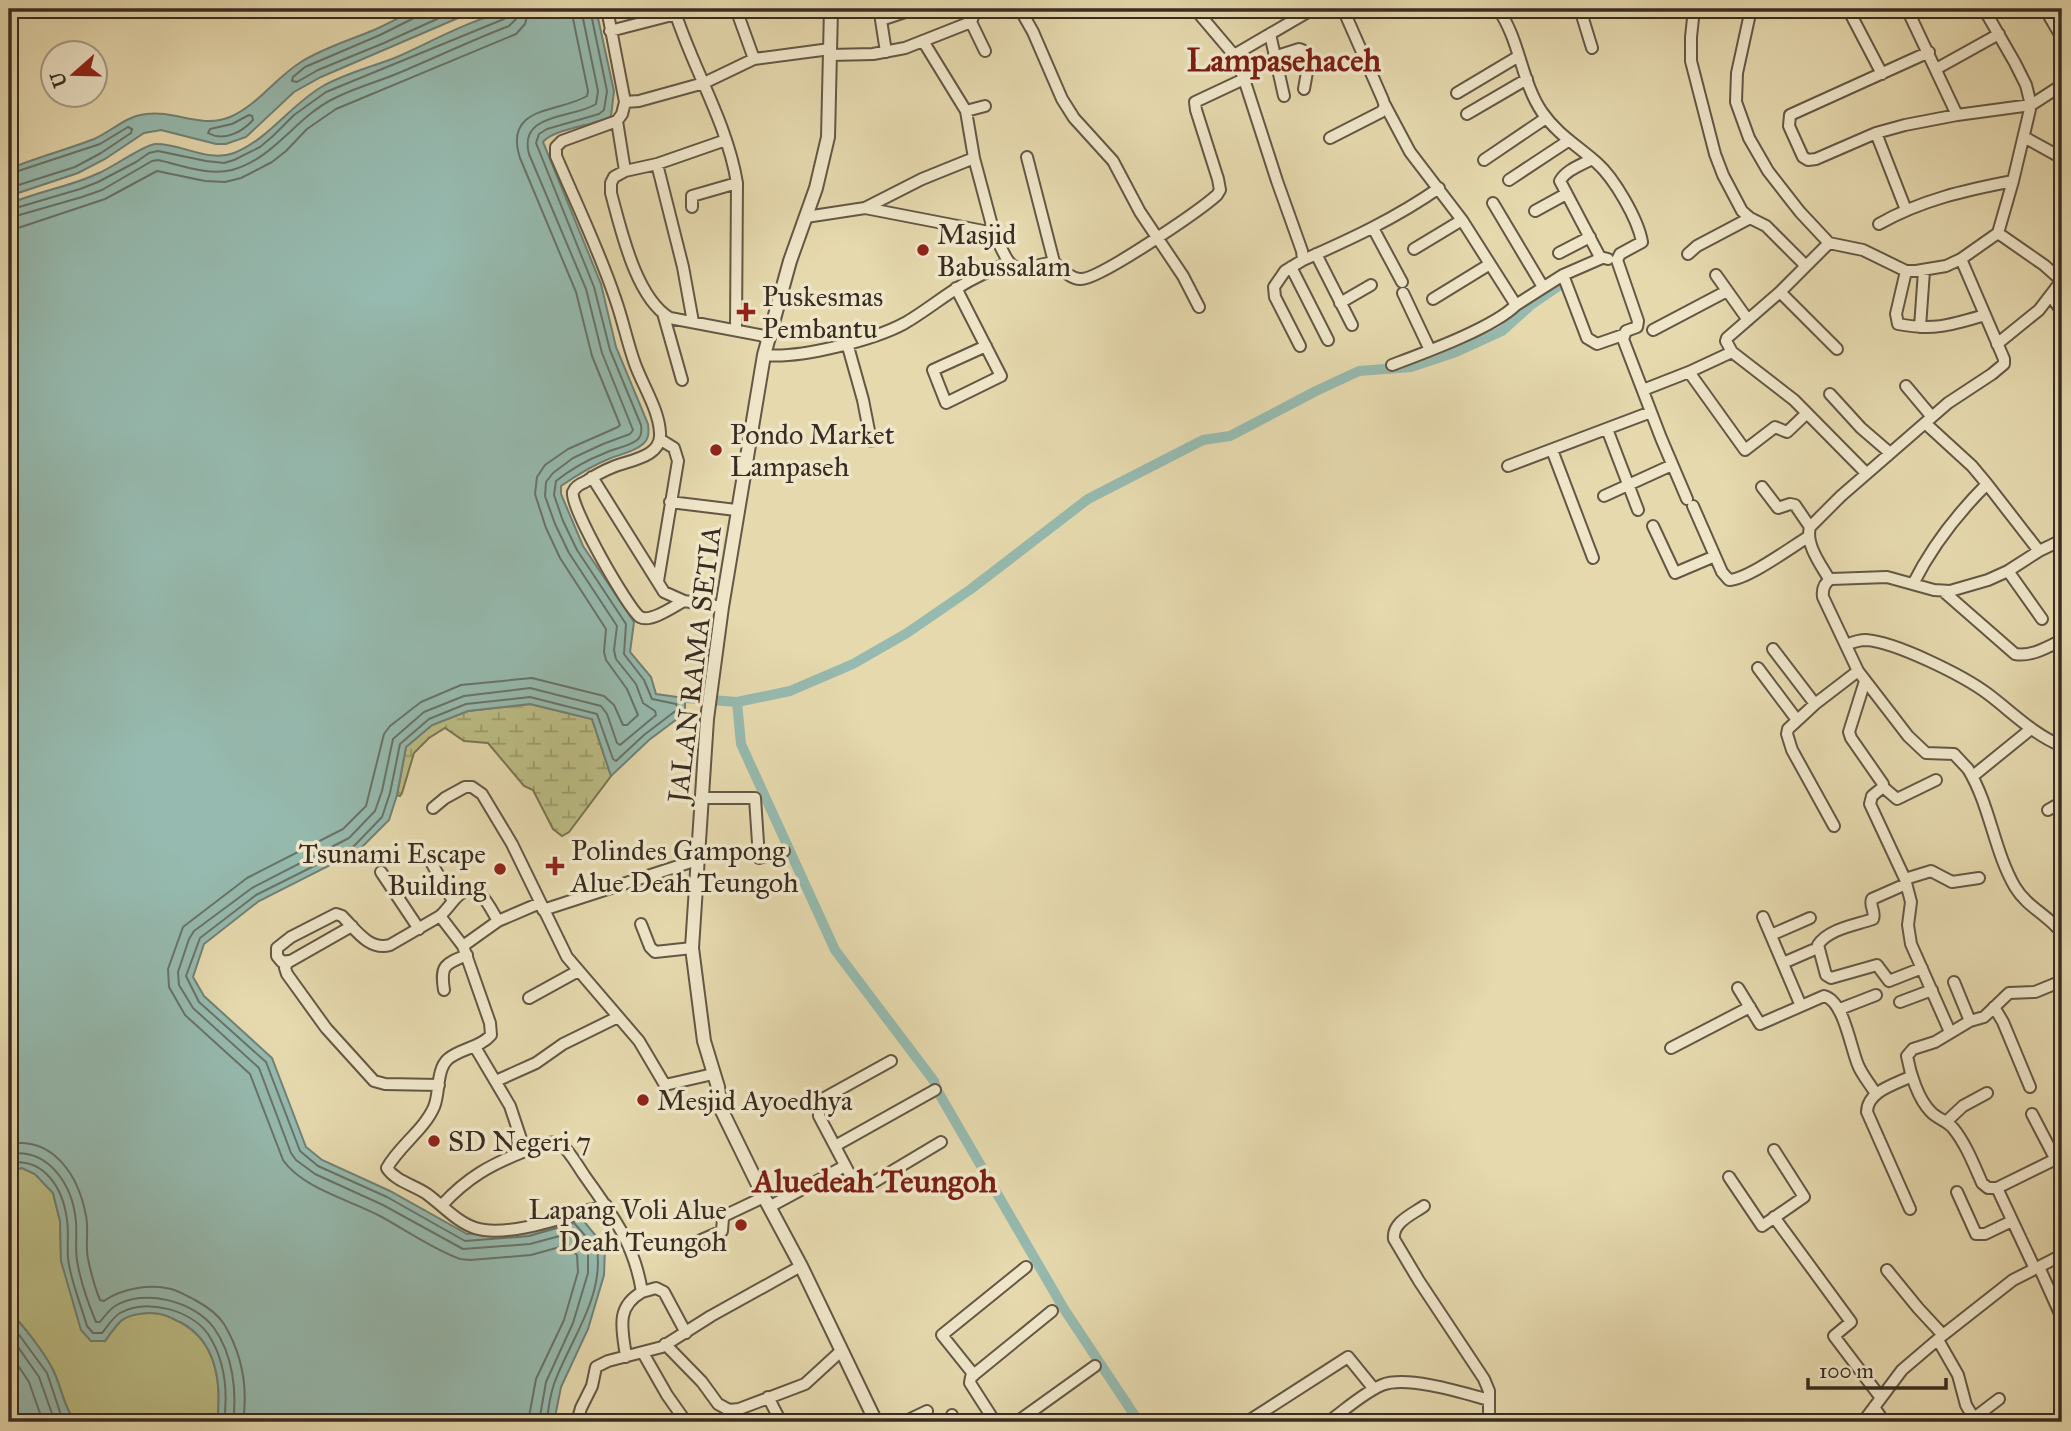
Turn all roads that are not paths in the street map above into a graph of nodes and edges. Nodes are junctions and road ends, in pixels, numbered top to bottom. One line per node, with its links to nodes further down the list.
1 (607, 9): 20 (street)
2 (736, 9): 33 (street)
3 (831, 9): 27 (street, JALAN RAMA SETIA)
4 (976, 9): 19 (street)
5 (1020, 9): 81 (street)
6 (1195, 9): 30 (street)
7 (1312, 9): 21 (street)
8 (1343, 9): 45 (street)
9 (1498, 9): 32 (street)
10 (1580, 9): 25 (street)
11 (1694, 9): 75 (street)
12 (1751, 9): 83 (street)
13 (1848, 9): 35 (street)
14 (1907, 9): 29 (street)
15 (1984, 9): 22 (street)
16 (2045, 9): 23 (street)
17 (675, 11): 20 (street); 38 (street)
18 (908, 11): 28 (street)
19 (971, 22): 24 (street); 26 (street)
20 (610, 31): 43 (street)
21 (1270, 34): 30 (street); 31 (street)
22 (1999, 34): 34 (street); 44 (street)
23 (2062, 38)
24 (923, 41): 28 (street); 47 (street)
25 (1592, 48)
26 (985, 51)
27 (830, 52): 28 (street); 33 (street); 74 (street, JALAN RAMA SETIA)
28 (886, 52)
29 (1928, 52): 34 (street); 35 (street)
30 (1234, 55): 36 (street)
31 (1276, 56): 40 (street); 42 (street)
32 (1519, 56): 37 (street); 41 (street)
33 (754, 59): 38 (street)
34 (1936, 69): 49 (street)
35 (1882, 74): 52 (street)
36 (1244, 79): 81 (street); 91 (street)
37 (1527, 79): 48 (street); 50 (street)
38 (704, 83): 43 (street); 55 (street)
39 (2062, 85): 44 (street)
40 (1304, 89)
41 (1457, 93)
42 (1284, 96)
43 (625, 102): 51 (street)
44 (2032, 104): 49 (street); 53 (street)
45 (1385, 105): 54 (street); 67 (street)
46 (985, 106): 47 (street)
47 (966, 111): 58 (street)
48 (1467, 114)
49 (1957, 115): 52 (street)
50 (1546, 118): 56 (street); 61 (street)
51 (617, 121): 63 (street); 142 (street)
52 (1876, 133): 72 (street)
53 (2024, 137): 59 (street); 65 (street)
54 (1330, 138)
55 (726, 140): 62 (street); 66 (street)
56 (1568, 141): 60 (street); 64 (street)
57 (1027, 157): 92 (street)
58 (974, 158): 71 (street); 79 (street)
59 (2062, 158)
60 (1592, 159): 68 (street); 89 (street)
61 (1484, 160)
62 (657, 164): 63 (street); 116 (street)
63 (625, 171): 113 (street)
64 (1508, 180)
65 (2013, 181): 72 (street); 80 (street)
66 (737, 183): 70 (street); 119 (street)
67 (1439, 188): 76 (street); 78 (street)
68 (1566, 194): 73 (street); 82 (street)
69 (1493, 203): 103 (street)
70 (692, 207)
71 (865, 208): 74 (street); 79 (street)
72 (1906, 210): 77 (street)
73 (1535, 211)
74 (806, 217): 122 (street, JALAN RAMA SETIA)
75 (1750, 218): 87 (street); 95 (street)
76 (1462, 220): 84 (street); 94 (street)
77 (1879, 223)
78 (1373, 229): 86 (street); 129 (street)
79 (994, 233): 93 (street)
80 (1998, 233): 90 (street); 101 (street)
81 (1157, 237): 92 (street); 111 (street)
82 (1590, 237): 85 (street); 88 (street)
83 (1829, 243): 95 (street); 97 (street)
84 (1414, 249)
85 (1559, 253)
86 (1316, 254): 91 (street); 109 (street)
87 (1688, 254)
88 (1602, 258): 89 (street); 99 (street)
89 (1617, 258): 121 (street)
90 (1961, 259): 98 (street); 114 (street)
91 (1303, 260): 96 (street)
92 (1054, 262): 93 (street)
93 (1008, 263): 104 (street)
94 (1490, 264): 108 (street); 110 (street)
95 (1806, 266): 106 (street)
96 (1291, 267): 123 (street); 127 (street)
97 (1906, 271): 98 (street); 118 (street)
98 (1924, 271): 118 (street)
99 (1563, 275): 103 (street); 121 (street)
100 (1716, 275): 105 (street)
101 (2062, 280): 107 (street)
102 (1371, 285): 109 (street)
103 (1543, 287): 110 (street)
104 (956, 288): 124 (street); 126 (street)
105 (1727, 291): 115 (street); 120 (street)
106 (1780, 292): 115 (street); 128 (street)
107 (2052, 296): 112 (street); 125 (street)
108 (1433, 299)
109 (1340, 303): 117 (street)
110 (1516, 305): 129 (street)
111 (1199, 307)
112 (2062, 312)
113 (663, 313): 116 (street); 134 (street)
114 (1984, 315): 118 (street); 125 (street)
115 (1748, 320): 130 (street)
116 (693, 322): 119 (street)
117 (1352, 325)
118 (1920, 327)
119 (736, 329): 122 (street)
120 (1653, 330)
121 (1623, 335): 136 (street)
122 (769, 337): 131 (street, JALAN RAMA SETIA)
123 (1328, 340)
124 (847, 343): 131 (street); 143 (street)
125 (1997, 344): 140 (street)
126 (986, 346): 126 (street)
127 (1300, 346)
128 (1837, 349)
129 (1430, 350): 132 (street)
130 (1732, 352): 133 (street); 139 (street)
131 (764, 355): 155 (street, JALAN RAMA SETIA)
132 (1392, 365)
133 (1689, 372): 136 (street); 139 (street)
134 (682, 380)
135 (1906, 386): 140 (street)
136 (1643, 390): 138 (street)
137 (1830, 394): 145 (street)
138 (1651, 412): 141 (street); 146 (street)
139 (1808, 414): 148 (street)
140 (1928, 420): 145 (street); 150 (street)
141 (1607, 429): 144 (street); 151 (street)
142 (661, 440): 149 (street); 154 (street)
143 (872, 441)
144 (1552, 450): 147 (street); 162 (street)
145 (1890, 453): 148 (street)
146 (1672, 465): 151 (street); 161 (street)
147 (1508, 466)
148 (1866, 473): 158 (street)
149 (592, 477): 165 (street); 168 (street)
150 (1987, 484): 160 (street); 166 (street)
151 (1628, 485): 153 (street); 156 (street)
152 (1762, 486): 158 (street)
153 (1604, 496)
154 (670, 502): 155 (street); 165 (street)
155 (736, 510): 169 (street, JALAN RAMA SETIA)
156 (1638, 510)
157 (1653, 526): 161 (street)
158 (1809, 532): 161 (street); 164 (street)
159 (2062, 540): 160 (street)
160 (2039, 551): 163 (street)
161 (1715, 556)
162 (1593, 558)
163 (2008, 571): 167 (street); 170 (street)
164 (1829, 579): 166 (street); 172 (street)
165 (657, 581): 168 (street)
166 (1913, 584): 167 (street)
167 (1943, 591): 171 (street)
168 (684, 601): 169 (street)
169 (722, 607): 184 (street, JALAN RAMA SETIA)
170 (2042, 619)
171 (2062, 640)
172 (1846, 645): 175 (street); 179 (street)
173 (1773, 649): 177 (street)
174 (1758, 668): 178 (street)
175 (1858, 671): 176 (street); 177 (street)
176 (1865, 681): 181 (street); 183 (street)
177 (1815, 704): 178 (street)
178 (1797, 720): 188 (street)
179 (2031, 729): 180 (street); 181 (street)
180 (2062, 746)
181 (1973, 776): 204 (street)
182 (1936, 780): 183 (street)
183 (1883, 787): 194 (street)
184 (702, 799): 189 (street); 190 (street, JALAN RAMA SETIA)
185 (2062, 803): 187 (street)
186 (433, 808): 196 (street)
187 (2048, 810)
188 (1834, 826)
189 (784, 851)
190 (697, 860): 196 (street); 206 (street, JALAN RAMA SETIA)
191 (431, 862): 195 (street)
192 (381, 872): 203 (street)
193 (1979, 878): 194 (street)
194 (1905, 882): 211 (street); 211 (street)
195 (453, 901): 197 (street); 200 (street)
196 (542, 906): 200 (street); 212 (street)
197 (440, 916): 203 (street); 208 (street)
198 (1763, 917): 205 (street)
199 (1810, 918): 205 (street)
200 (498, 921): 208 (street)
201 (641, 924): 206 (street)
202 (352, 926): 203 (street); 209 (street); 209 (street)
203 (419, 929)
204 (2062, 933)
205 (1771, 935): 210 (street)
206 (692, 948): 231 (street, JALAN RAMA SETIA)
207 (1813, 950): 210 (street)
208 (465, 951): 216 (street); 228 (street)
209 (289, 961): 234 (street)
210 (1783, 963): 221 (street)
211 (1922, 968): 217 (street)
212 (578, 971): 219 (street); 225 (street)
213 (2062, 981): 223 (street)
214 (1954, 982): 226 (street)
215 (1738, 988): 222 (street)
216 (444, 990)
217 (1931, 990): 220 (street); 227 (street)
218 (1876, 995): 224 (street)
219 (529, 998)
220 (1900, 1002)
221 (1801, 1006): 222 (street); 224 (street)
222 (1750, 1007): 229 (street)
223 (1994, 1007): 226 (street); 235 (street)
224 (1840, 1009): 238 (street)
225 (618, 1017): 231 (street); 233 (street)
226 (1970, 1021): 227 (street)
227 (1950, 1032): 232 (street)
228 (475, 1047): 233 (street); 234 (street)
229 (1671, 1048)
230 (891, 1061): 242 (street)
231 (713, 1074): 250 (street, JALAN RAMA SETIA)
232 (1912, 1076): 238 (street); 240 (street)
233 (496, 1081): 244 (street)
234 (439, 1084): 251 (street)
235 (2029, 1087)
236 (935, 1090): 242 (street)
237 (1987, 1093): 240 (street)
238 (1876, 1094): 254 (street)
239 (2032, 1114): 245 (street)
240 (1947, 1121): 248 (street)
241 (941, 1142): 246 (street)
242 (835, 1146): 246 (street)
243 (1774, 1150): 255 (street)
244 (525, 1152): 251 (street); 252 (street)
245 (2059, 1158): 248 (street)
246 (845, 1166): 250 (street)
247 (1729, 1177): 255 (street)
248 (1997, 1188): 256 (street)
249 (1956, 1192): 256 (street)
250 (767, 1202): 257 (street); 259 (street, JALAN RAMA SETIA)
251 (442, 1205): 252 (street)
252 (606, 1205): 263 (street)
253 (1424, 1206): 279 (street)
254 (1910, 1209)
255 (1774, 1217): 280 (street)
256 (2012, 1221): 261 (street)
257 (699, 1241)
258 (2062, 1255): 261 (street)
259 (801, 1266): 266 (street); 269 (street, JALAN RAMA SETIA)
260 (1026, 1267): 273 (street)
261 (2037, 1268): 265 (street); 267 (street)
262 (1887, 1270): 267 (street)
263 (642, 1292): 266 (street); 271 (street)
264 (1052, 1311): 273 (street)
265 (2062, 1318)
266 (687, 1333): 268 (street)
267 (1940, 1338): 280 (street); 282 (street)
268 (665, 1344): 270 (street); 277 (street)
269 (841, 1352): 277 (street); 286 (street, JALAN RAMA SETIA)
270 (643, 1353): 271 (street); 284 (street)
271 (626, 1357): 283 (street)
272 (1095, 1366): 289 (street)
273 (974, 1375): 288 (street)
274 (2062, 1379): 275 (street)
275 (2062, 1387)
276 (1374, 1389): 279 (street); 290 (street); 291 (street)
277 (768, 1397): 285 (street)
278 (1999, 1399): 282 (street)
279 (1489, 1400): 292 (street)
280 (1878, 1403): 293 (street); 294 (street)
281 (927, 1411): 287 (street)
282 (1975, 1420)
283 (578, 1422)
284 (686, 1422)
285 (781, 1422)
286 (876, 1422)
287 (904, 1422)
288 (995, 1422)
289 (1017, 1422)
290 (1247, 1422)
291 (1328, 1422)
292 (1489, 1422)
293 (1863, 1422)
294 (1884, 1422)

